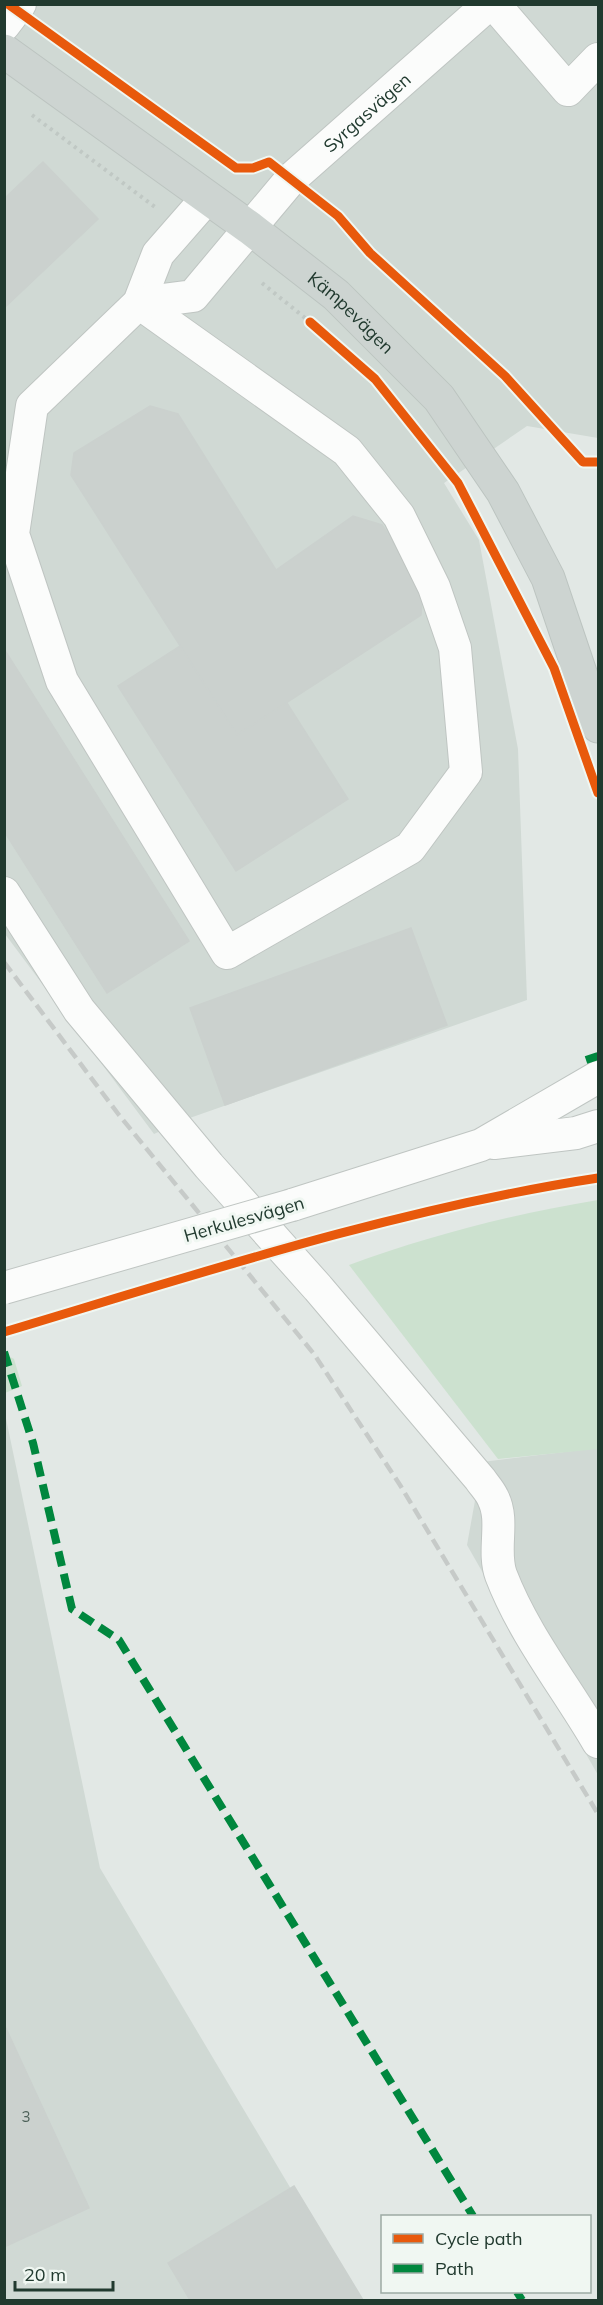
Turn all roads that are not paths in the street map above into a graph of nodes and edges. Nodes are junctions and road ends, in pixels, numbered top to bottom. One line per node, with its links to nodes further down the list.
1 (20, 4): 3 (street)
2 (477, 9): 4 (street); 6 (street, Syrgasvägen)
3 (5, 46): 5 (main road, Kämpevägen)
4 (598, 59)
5 (207, 198): 6 (main road, Kämpevägen); 7 (street)
6 (249, 228): 7 (street, Syrgasvägen); 8 (main road, Kämpevägen)
7 (139, 303): 7 (street)
8 (582, 672): 9 (main road, Kämpevägen); 10 (main road, Kämpevägen)
9 (598, 709)
10 (598, 726)
11 (4, 893): 16 (street)
12 (598, 1077): 14 (street, Herkulesvägen)
13 (598, 1126): 14 (street, Herkulesvägen)
14 (481, 1145): 15 (street, Herkulesvägen, bridge)
15 (4, 1288)
16 (598, 1742)

